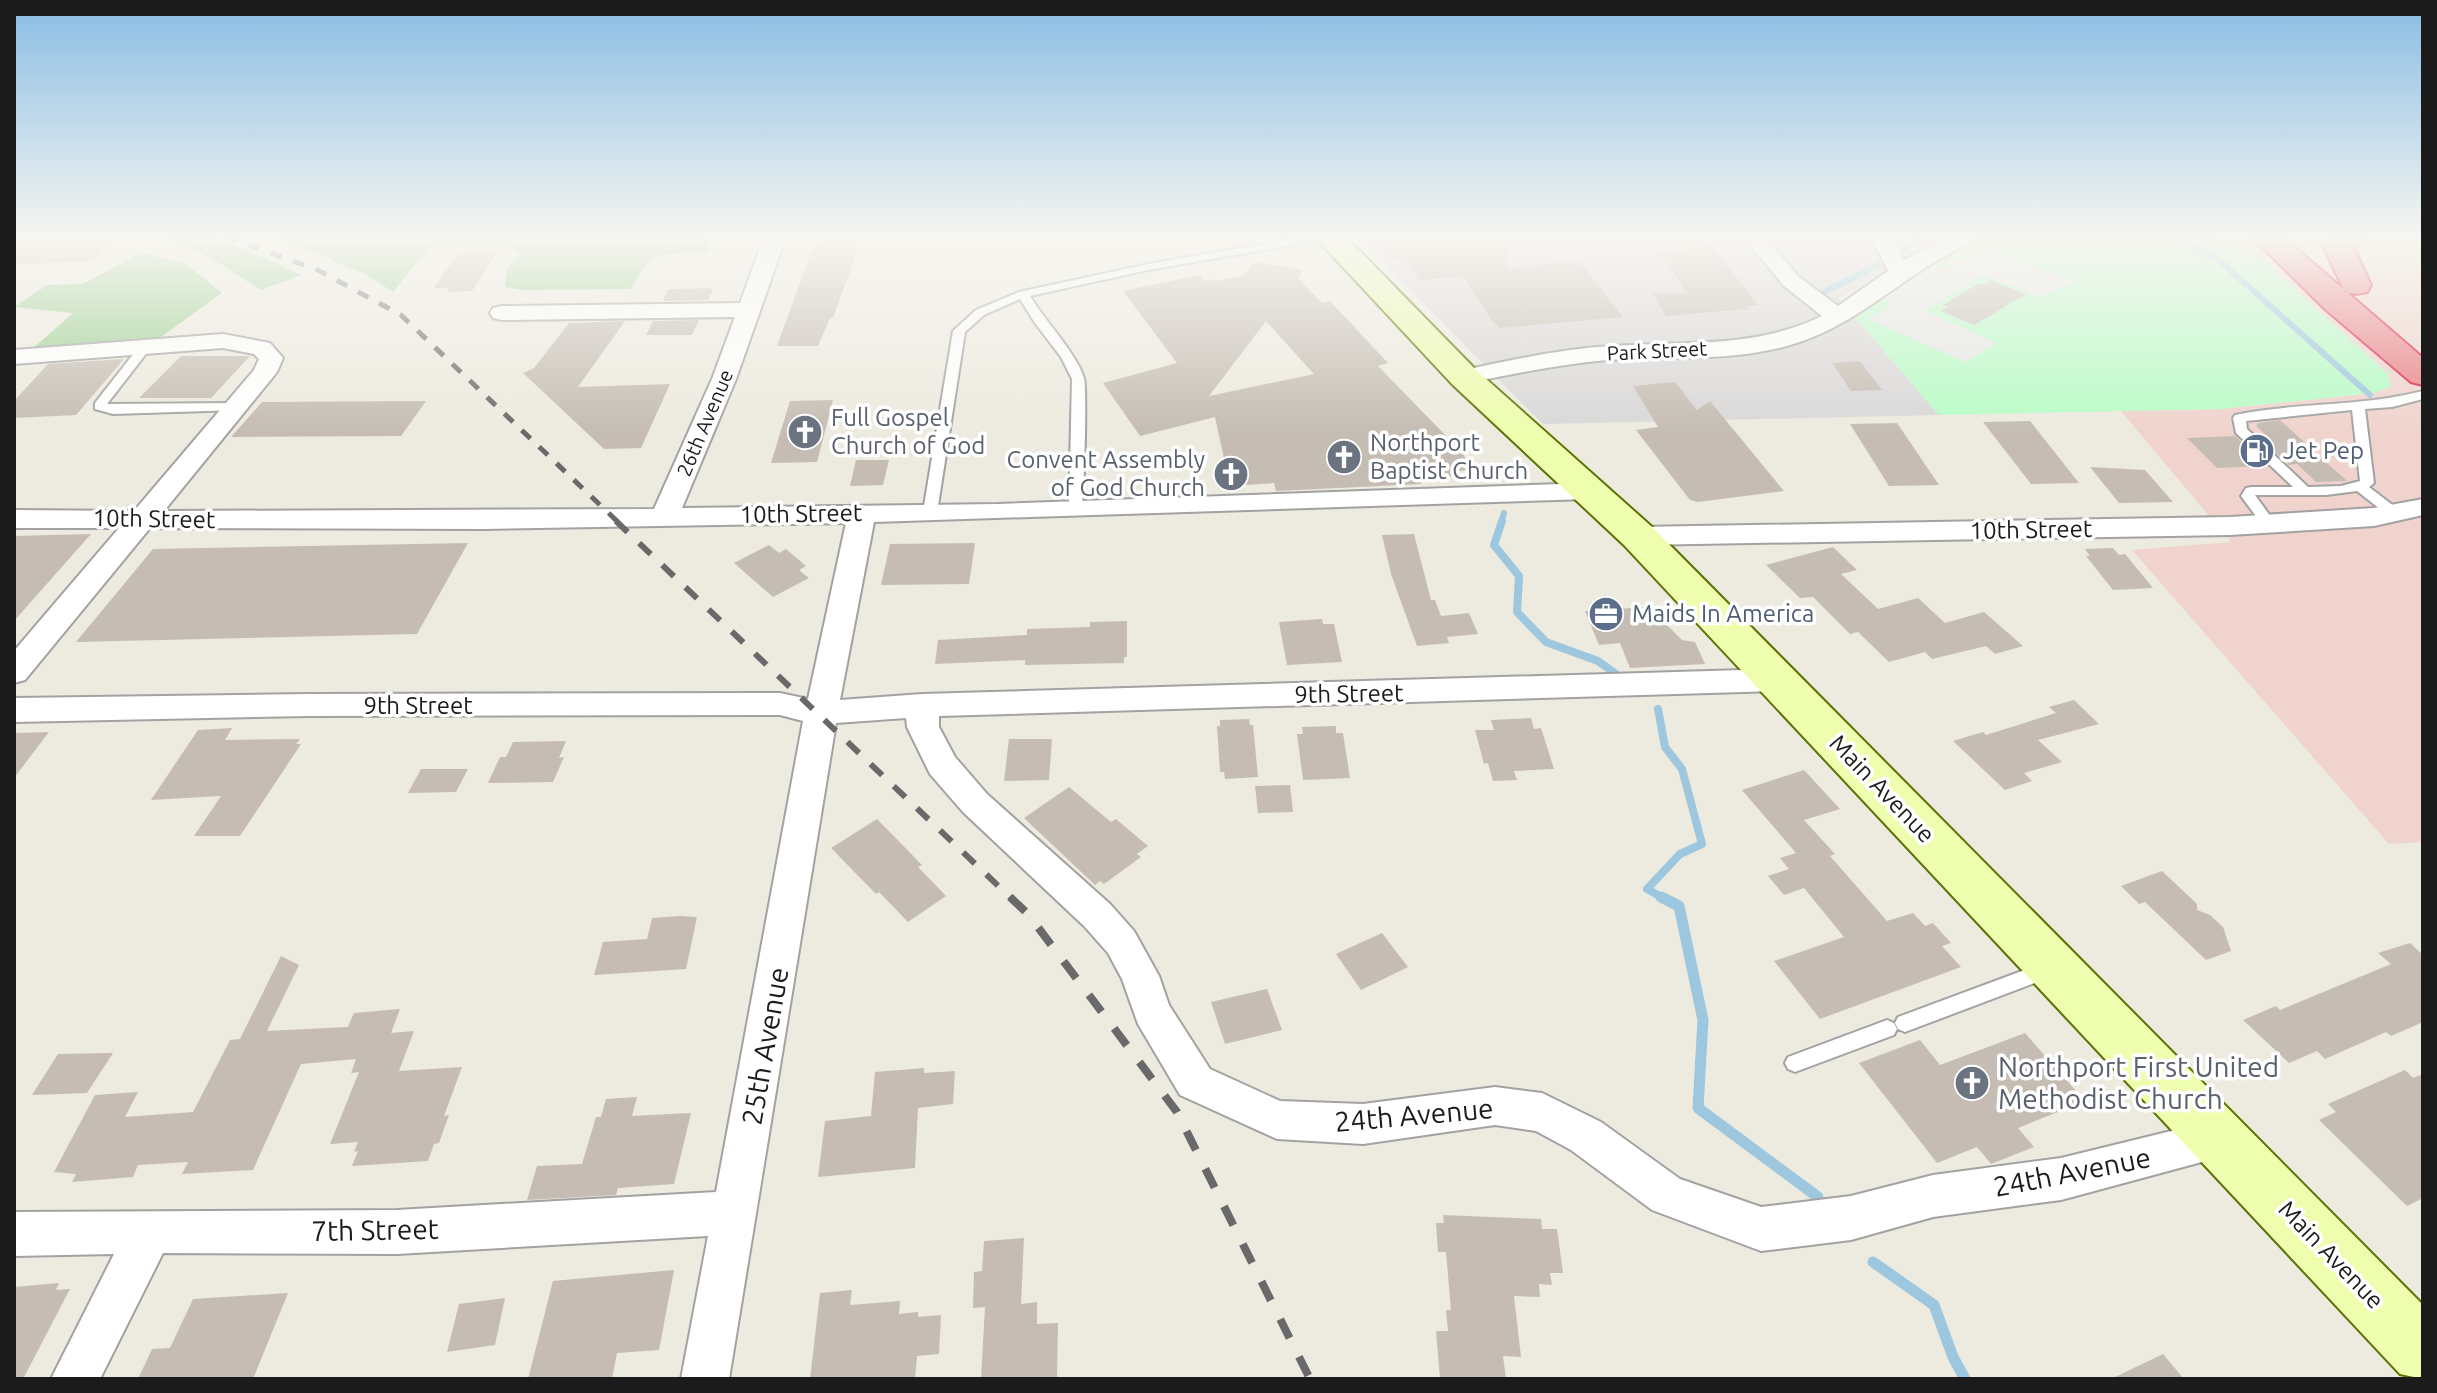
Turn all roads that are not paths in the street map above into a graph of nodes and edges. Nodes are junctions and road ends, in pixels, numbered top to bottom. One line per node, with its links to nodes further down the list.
1 (751, 302): 9 (street, 26th Avenue)
2 (1002, 302): 25 (lane)
3 (1028, 302): 24 (lane)
4 (1392, 302): 16 (main road, Main Avenue)
5 (1815, 302): 11 (street)
6 (1857, 302): 11 (street, Park Street)
7 (2336, 302): 15 (highway)
8 (2377, 302): 12 (highway)
9 (748, 310): 10 (street); 28 (street, 26th Avenue)
10 (501, 313)
11 (1839, 315): 16 (street, Park Street)
12 (2423, 339)
13 (146, 346): 14 (street); 19 (street); 19 (lane)
14 (14, 357)
15 (2423, 375)
16 (1464, 377): 22 (main road, Main Avenue)
17 (2423, 395): 18 (lane)
18 (2358, 406): 20 (lane); 21 (lane)
19 (236, 407): 30 (street)
20 (2359, 486): 21 (lane); 27 (lane)
21 (2303, 490): 31 (lane)
22 (1589, 491): 24 (street, 10th Street); 32 (main road, Main Avenue)
23 (2423, 507): 27 (street, 10th Street)
24 (1076, 510): 25 (street, 10th Street)
25 (930, 512): 26 (street, 10th Street)
26 (862, 513): 28 (street, 10th Street); 37 (street, 25th Avenue)
27 (2394, 513): 31 (street, 10th Street)
28 (664, 517): 30 (street, 10th Street)
29 (14, 519): 30 (street, 10th Street)
30 (143, 519): 33 (street)
31 (2269, 524): 32 (street, 10th Street)
32 (1638, 536): 34 (main road, Main Avenue)
33 (14, 672)
34 (1777, 680): 35 (street, 9th Street); 38 (main road, Main Avenue)
35 (922, 705): 37 (street); 40 (street, 24th Avenue)
36 (14, 710): 37 (street, 9th Street)
37 (821, 713): 41 (street, 25th Avenue)
38 (2054, 967): 39 (lane); 40 (main road, Main Avenue)
39 (1795, 1063)
40 (2220, 1139): 44 (main road, Main Avenue)
41 (735, 1213): 42 (street, 7th Street); 46 (street, 25th Avenue)
42 (150, 1231): 43 (street, 7th Street); 45 (street)
43 (14, 1234)
44 (2418, 1338)
45 (75, 1379)
46 (705, 1379)

